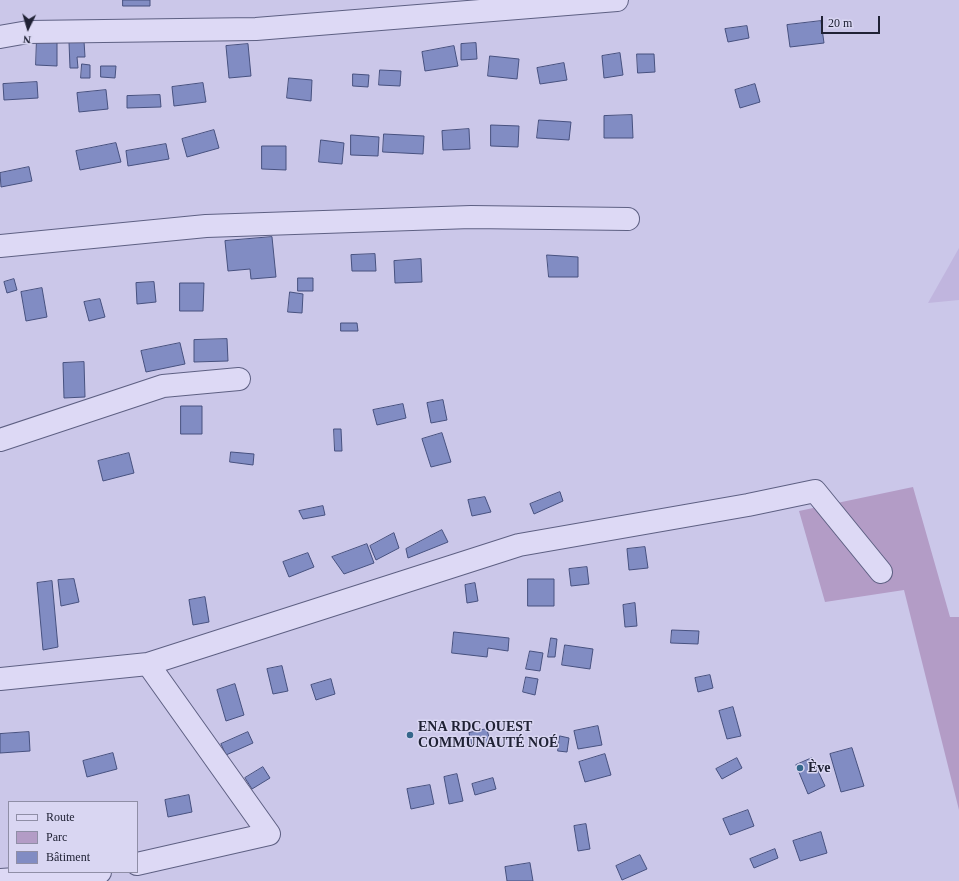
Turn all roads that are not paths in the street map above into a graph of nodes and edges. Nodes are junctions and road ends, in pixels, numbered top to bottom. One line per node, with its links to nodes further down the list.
1 (617, 0): 2 (street)
2 (0, 37)
3 (628, 219): 4 (street)
4 (0, 246)
5 (239, 379): 6 (street)
6 (0, 440)
7 (881, 572): 8 (street)
8 (148, 664): 9 (street); 10 (street)
9 (0, 679)
10 (138, 864)
11 (95, 873): 12 (street)
12 (0, 880)

